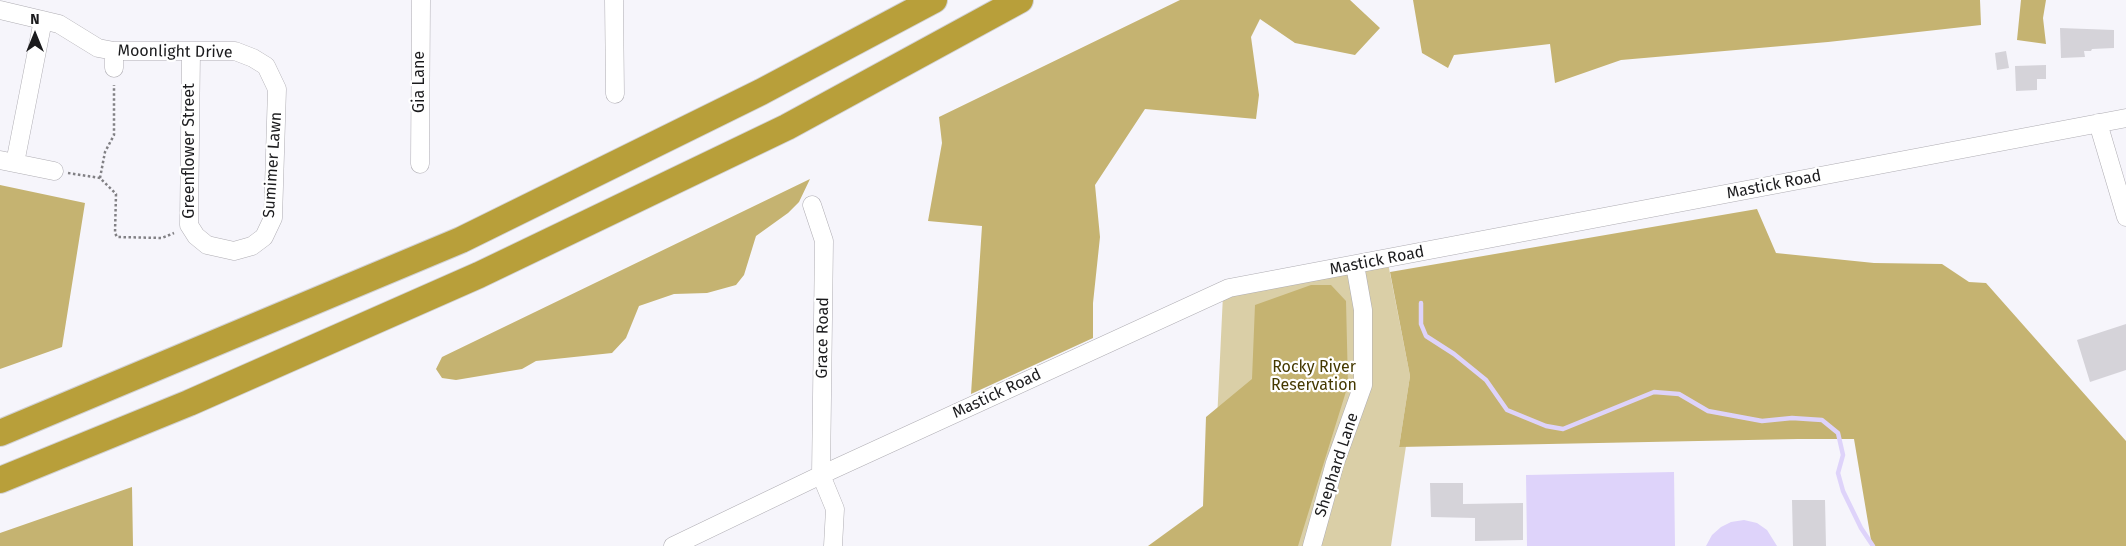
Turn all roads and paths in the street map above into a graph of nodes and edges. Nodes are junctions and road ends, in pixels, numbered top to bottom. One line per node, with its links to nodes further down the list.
1 (421, 0): 14 (street, Gia Lane)
2 (614, 0): 10 (street)
3 (934, 0): 22 (highway)
4 (1020, 0): 24 (highway)
5 (0, 10): 6 (street, Moonlight Drive)
6 (43, 20): 8 (street, Moonlight Drive); 13 (street)
7 (191, 52): 8 (street, Moonlight Drive); 9 (street, Moonlight Drive); 19 (street, Greenflower Street)
8 (114, 60): 16 (path)
9 (277, 89): 20 (street, Sumimer Lawn)
10 (615, 94)
11 (2126, 118): 12 (street, Mastick Road)
12 (2098, 123): 18 (street); 21 (street, Mastick Road)
13 (8, 162): 15 (street)
14 (420, 164)
15 (54, 171): 16 (path)
16 (100, 178): 19 (path)
17 (812, 205): 23 (street, Grace Road)
18 (2126, 217)
19 (190, 225): 20 (street, Greenflower Street)
20 (234, 251)
21 (1355, 265): 23 (street, Mastick Road); 27 (street, Shephard Lane)
22 (0, 433)
23 (821, 474): 25 (street, Mastick Road); 26 (street)
24 (0, 480)
25 (673, 546)
26 (833, 546)
27 (1312, 546)

